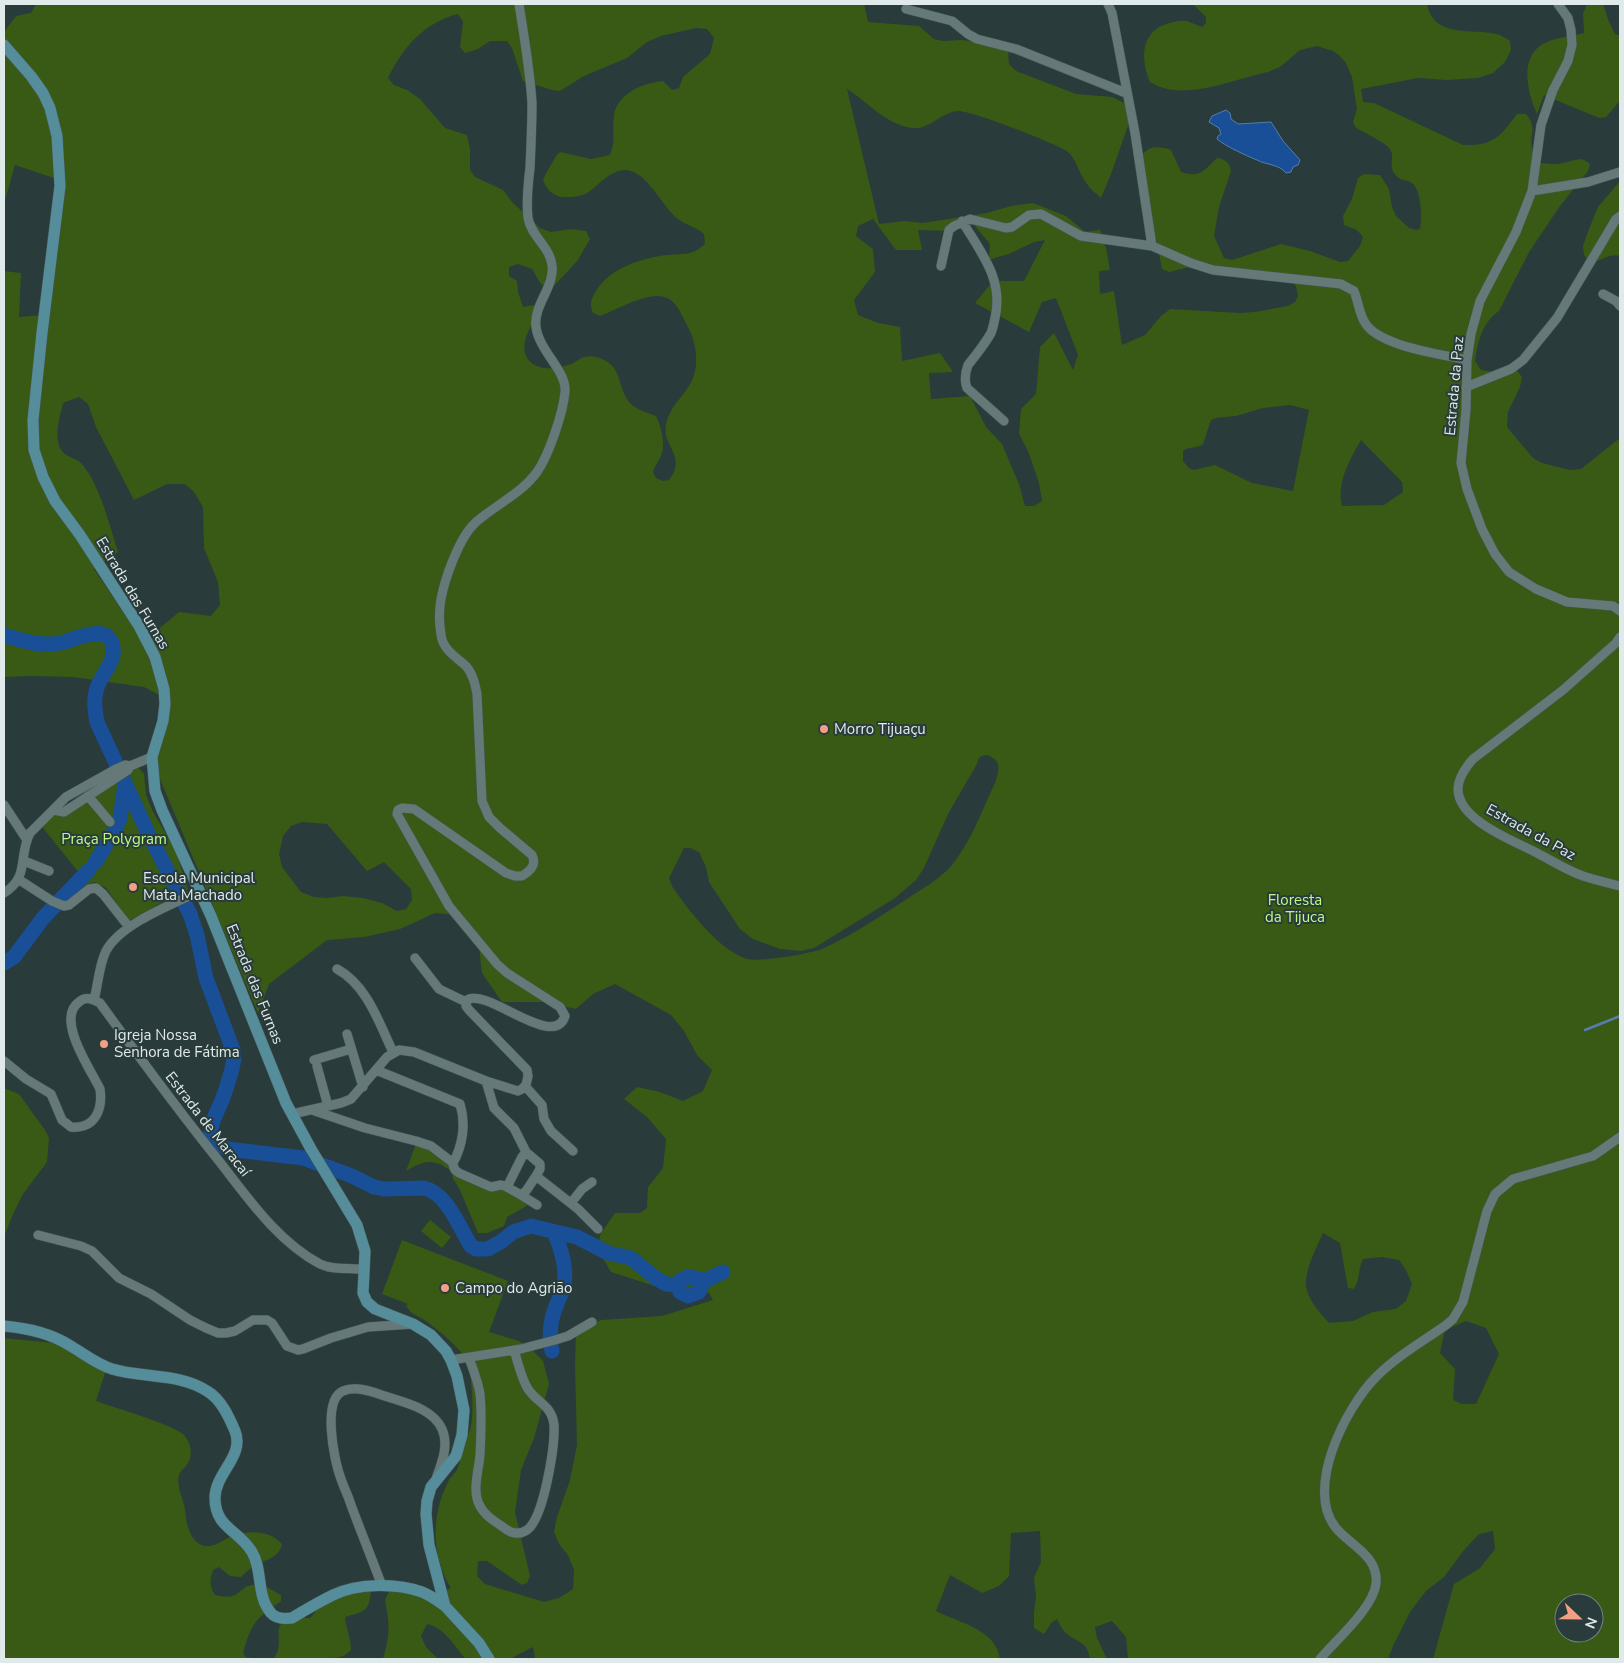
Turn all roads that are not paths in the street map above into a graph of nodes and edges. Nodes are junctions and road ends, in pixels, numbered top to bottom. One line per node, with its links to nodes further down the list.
1 (519, 4): 37 (street)
2 (1108, 4): 6 (street)
3 (1558, 4): 8 (street, Estrada da Paz)
4 (906, 9): 6 (street)
5 (4, 45): 20 (main road, Estrada das Furnas)
6 (1126, 93): 11 (street)
7 (1620, 172): 8 (street)
8 (1532, 190): 15 (street, Estrada da Paz)
9 (1620, 216): 16 (street)
10 (962, 221): 11 (street); 12 (street); 17 (street)
11 (1152, 246): 15 (street)
12 (941, 266)
13 (1603, 294): 14 (street)
14 (1620, 306)
15 (1467, 360): 16 (street, Estrada da Paz)
16 (1466, 387): 18 (street, Estrada da Paz)
17 (1004, 421)
18 (1620, 611)
19 (1620, 637): 30 (street, Estrada da Paz)
20 (152, 757): 21 (street); 31 (main road, Estrada das Furnas)
21 (123, 770): 22 (street); 24 (street)
22 (88, 796): 24 (street); 25 (street)
23 (4, 806): 26 (street)
24 (53, 810): 26 (street)
25 (110, 822)
26 (27, 840): 27 (street)
27 (24, 861): 28 (street); 29 (street)
28 (49, 871)
29 (18, 879): 32 (street); 33 (street)
30 (1620, 886)
31 (200, 891): 33 (street); 48 (main road, Estrada das Furnas)
32 (4, 893)
33 (129, 927): 36 (street)
34 (415, 958): 37 (street)
35 (337, 969): 40 (street)
36 (94, 1000): 41 (street); 61 (street, Estrada de Maracaí)
37 (466, 1002): 44 (street)
38 (347, 1034): 39 (street)
39 (351, 1049): 45 (street); 46 (street)
40 (393, 1052): 42 (street); 43 (street)
41 (4, 1061)
42 (376, 1070): 45 (street); 52 (street)
43 (486, 1082): 44 (street); 51 (street)
44 (525, 1086): 50 (street)
45 (363, 1087): 46 (street)
46 (328, 1106): 47 (street)
47 (310, 1110): 48 (street); 52 (street)
48 (292, 1114): 61 (main road, Estrada das Furnas)
49 (1620, 1136): 74 (street)
50 (573, 1151)
51 (526, 1152): 53 (street); 55 (street)
52 (453, 1163): 55 (street)
53 (536, 1176): 56 (street); 57 (street)
54 (592, 1182): 57 (street)
55 (507, 1187): 56 (street)
56 (521, 1195): 58 (street)
57 (571, 1203): 59 (street)
58 (537, 1205)
59 (598, 1229)
60 (38, 1235): 63 (street)
61 (365, 1270): 63 (main road, Estrada das Furnas)
62 (592, 1322): 65 (street)
63 (413, 1324): 67 (main road, Estrada das Furnas)
64 (4, 1326): 69 (main road)
65 (514, 1350): 66 (street); 66 (street)
66 (469, 1358): 67 (street)
67 (451, 1360): 68 (main road, Estrada das Furnas)
68 (435, 1481): 69 (street); 70 (main road, Estrada das Furnas)
69 (382, 1586): 71 (main road)
70 (440, 1590): 71 (main road); 72 (main road, Estrada das Furnas)
71 (426, 1594): 72 (main road)
72 (445, 1606): 73 (main road, Estrada das Furnas)
73 (489, 1659)
74 (1320, 1659)

